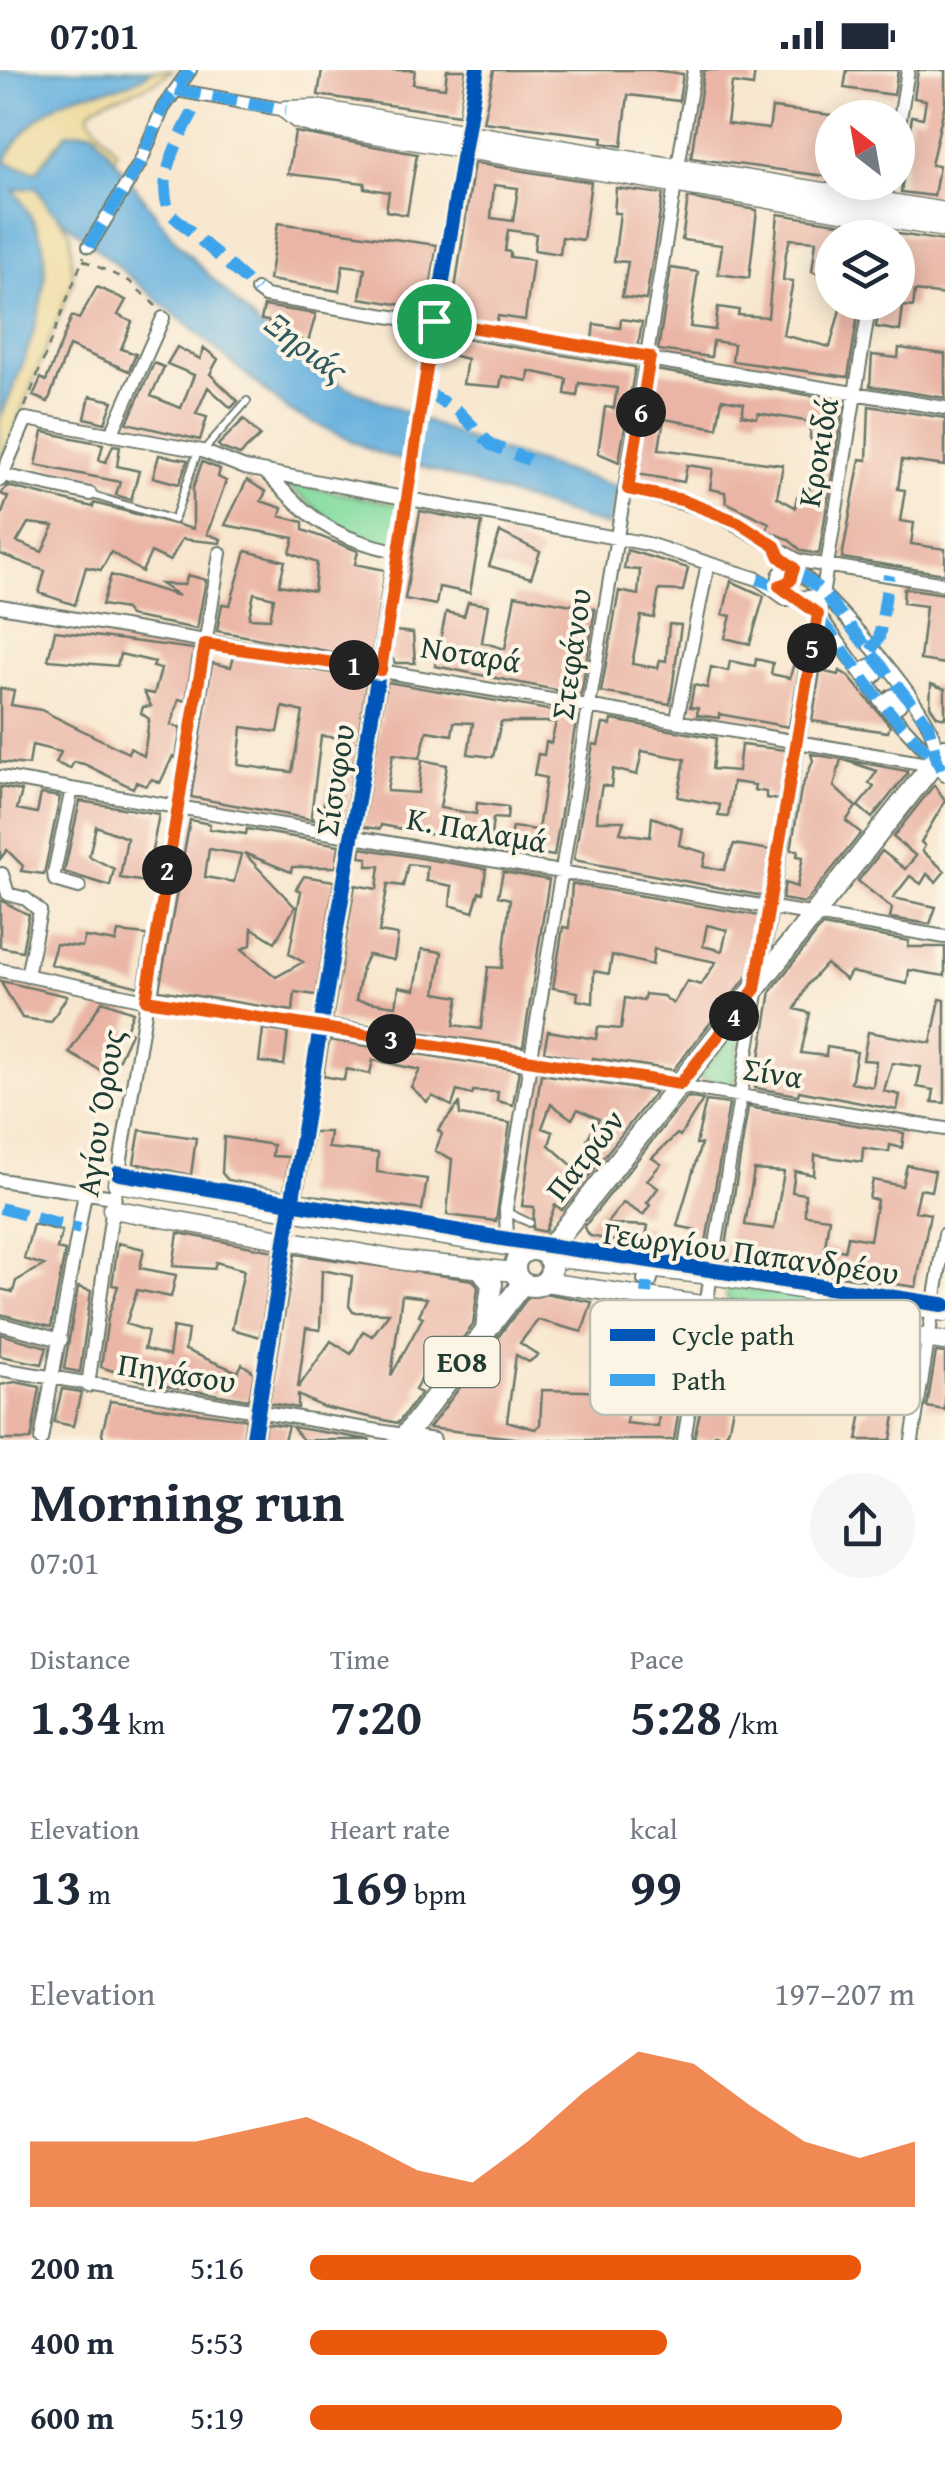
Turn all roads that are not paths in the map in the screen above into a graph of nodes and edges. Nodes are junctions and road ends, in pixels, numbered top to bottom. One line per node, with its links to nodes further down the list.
1 (190, 70): 5 (street)
2 (476, 70): 8 (street, Σίσυφου)
3 (694, 70): 9 (street, Στεφάνου)
4 (908, 70): 6 (street)
5 (176, 90): 7 (street); 14 (street)
6 (903, 100)
7 (286, 110): 8 (street)
8 (468, 142): 9 (street); 18 (street, Σίσυφου)
9 (678, 175): 11 (street); 19 (street, Στεφάνου)
10 (945, 212): 11 (street)
11 (882, 220)
12 (915, 224): 13 (street)
13 (945, 228)
14 (89, 246)
15 (257, 290): 18 (street)
16 (163, 318): 23 (street)
17 (867, 320): 20 (street, Κροκιδά)
18 (434, 321): 19 (street); 29 (street, Σίσυφου)
19 (650, 357): 20 (street); 27 (street, Στεφάνου)
20 (856, 394): 22 (street); 35 (street, Κροκιδά)
21 (247, 402): 24 (lane)
22 (945, 408)
23 (111, 434): 24 (street); 26 (street)
24 (200, 451): 25 (street); 28 (lane)
25 (264, 472): 29 (street); 32 (street)
26 (1, 478): 28 (street)
27 (628, 489): 30 (street, Στεφάνου); 31 (street)
28 (90, 494)
29 (406, 497): 30 (street); 32 (street, Σίσυφου)
30 (616, 534): 34 (street); 47 (street, Στεφάνου)
31 (775, 546): 35 (street); 36 (street)
32 (400, 552): 44 (street, Σίσυφου)
33 (220, 553): 43 (street, Αγίου Όρους)
34 (708, 563): 37 (street); 48 (street)
35 (827, 565): 38 (street); 39 (street, Κροκιδά)
36 (786, 577): 37 (street); 39 (street); 40 (street)
37 (758, 579): 40 (street)
38 (945, 584)
39 (821, 593): 40 (street); 42 (street, Κροκιδά); 45 (street)
40 (800, 600): 42 (street)
41 (0, 606): 43 (street, Νοταρά)
42 (818, 614): 45 (street); 49 (street, Κροκιδά)
43 (205, 644): 44 (street, Νοταρά); 53 (street, Αγίου Όρους)
44 (381, 670): 47 (street, Νοταρά); 54 (street, Σίσυφου)
45 (872, 671): 46 (street); 46 (street)
46 (895, 701): 50 (street); 50 (street)
47 (592, 704): 48 (street, Νοταρά); 55 (street, Στεφάνου)
48 (677, 719): 49 (street, Νοταρά)
49 (797, 741): 50 (street, Νοταρά); 58 (street, Κροκιδά)
50 (941, 762): 59 (main road, Πατρών / ΕΟ8)
51 (0, 777): 52 (street, Κ. Παλαμά)
52 (72, 789): 53 (street, Κ. Παλαμά); 57 (street)
53 (178, 807): 54 (street, Κ. Παλαμά); 64 (street, Αγίου Όρους)
54 (354, 837): 55 (street, Κ. Παλαμά); 65 (street, Σίσυφου)
55 (562, 872): 58 (street, Κ. Παλαμά); 66 (street, Στεφάνου)
56 (2, 874): 62 (street)
57 (79, 887)
58 (770, 908): 59 (street, Κ. Παλαμά); 63 (street, Κροκιδά)
59 (814, 915): 60 (street, Κ. Παλαμά); 63 (main road, Πατρών / ΕΟ8)
60 (945, 937)
61 (0, 970): 62 (street, Σίνα)
62 (28, 976): 64 (street, Σίνα)
63 (755, 989): 67 (main road, Πατρών / ΕΟ8); 68 (street, Κροκιδά)
64 (146, 1000): 65 (street, Σίνα); 72 (street, Αγίου Όρους)
65 (320, 1028): 66 (street, Σίνα); 74 (street, Σίσυφου)
66 (533, 1062): 67 (street, Σίνα); 73 (street, Στεφάνου)
67 (680, 1084): 68 (street, Σίνα); 79 (main road, Πατρών / ΕΟ8)
68 (740, 1096): 69 (street, Σίνα); 81 (street, Κροκιδά)
69 (945, 1128)
70 (0, 1180): 71 (street, Γεωργίου Παπανδρέου)
71 (85, 1194): 72 (street, Γεωργίου Παπανδρέου); 91 (street)
72 (115, 1196): 74 (street, Γεωργίου Παπανδρέου); 77 (street, Γεωργίου Παπανδρέου); 95 (street, Αγίου Όρους)
73 (506, 1209): 75 (lane); 78 (street, Στεφάνου)
74 (289, 1212): 77 (street, Σίσυφου); 78 (street, Γεωργίου Παπανδρέου)
75 (530, 1224)
76 (945, 1234): 88 (street)
77 (288, 1241): 80 (street, Γεωργίου Παπανδρέου); 97 (street, Σίσυφου)
78 (507, 1246): 79 (street, Γεωργίου Παπανδρέου); 82 (street)
79 (541, 1254): 82 (main road, ΕΟ8); 83 (street, Γεωργίου Παπανδρέου); 84 (main road)
80 (483, 1271): 82 (street, Γεωργίου Παπανδρέου); 90 (main road)
81 (711, 1274): 83 (street, Γεωργίου Παπανδρέου); 86 (street, Κροκιδά); 87 (street, Γεωργίου Παπανδρέου)
82 (514, 1276): 84 (main road); 90 (main road, ΕΟ8)
83 (648, 1280): 84 (street, Γεωργίου Παπανδρέου); 85 (street, Γεωργίου Παπανδρέου)
84 (545, 1282)
85 (696, 1300)
86 (707, 1300)
87 (799, 1300)
88 (939, 1311): 92 (street)
89 (0, 1324): 91 (street)
90 (486, 1330): 100 (main road, ΕΟ8)
91 (61, 1340): 94 (street)
92 (936, 1340): 96 (street)
93 (0, 1369): 94 (street, Πηγάσου)
94 (54, 1378): 95 (street, Πηγάσου); 101 (street)
95 (88, 1386): 97 (street, Πηγάσου)
96 (920, 1407)
97 (258, 1414): 100 (street, Πηγάσου); 102 (street, Σίσυφου)
98 (688, 1415): 104 (street, Κροκιδά)
99 (918, 1415): 105 (street)
100 (404, 1437): 103 (street, Πηγάσου)
101 (42, 1440)
102 (253, 1440)
103 (434, 1440)
104 (684, 1440)
105 (912, 1440)

